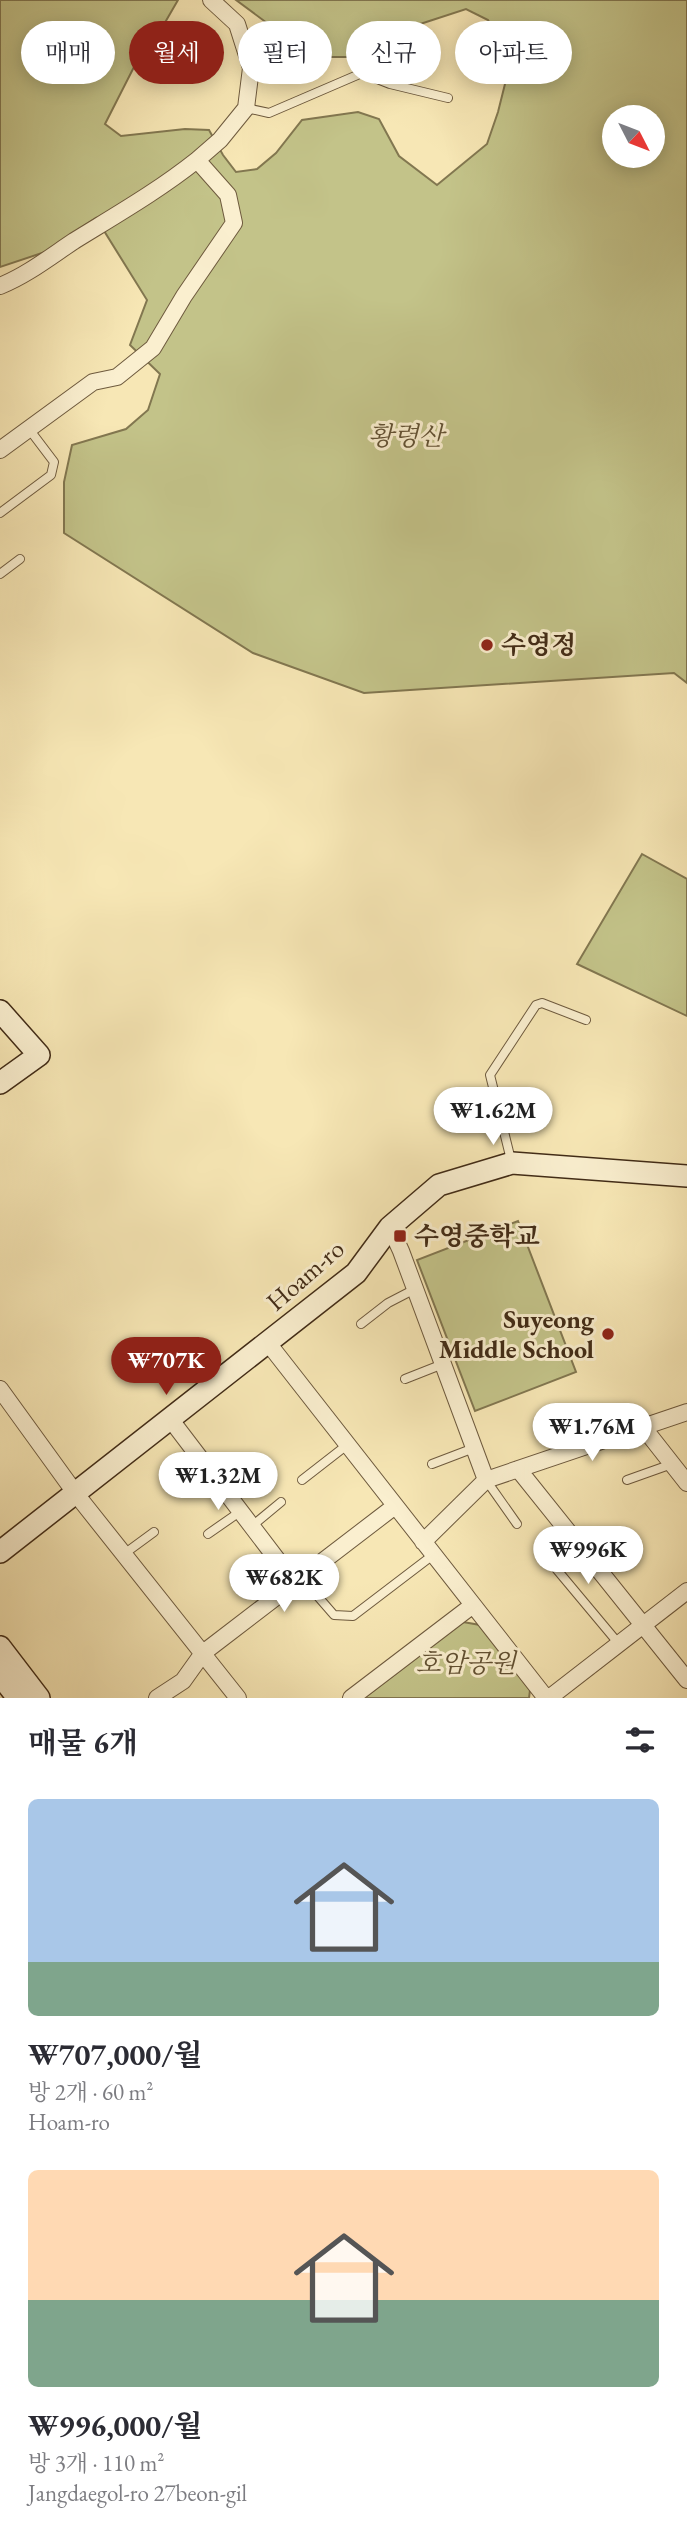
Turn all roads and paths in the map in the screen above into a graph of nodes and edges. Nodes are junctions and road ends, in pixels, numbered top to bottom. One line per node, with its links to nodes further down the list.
1 (211, 0): 3 (street)
2 (448, 97): 3 (lane)
3 (246, 108): 4 (street)
4 (197, 160): 5 (street); 6 (street)
5 (0, 286)
6 (29, 429): 7 (street); 8 (lane)
7 (0, 450)
8 (0, 513)
9 (20, 559): 10 (lane)
10 (0, 574)
11 (0, 1012): 13 (street)
12 (586, 1020): 14 (lane)
13 (0, 1083)
14 (512, 1163): 15 (street, Hoam-ro); 16 (street, Hoam-ro)
15 (687, 1176)
16 (390, 1227): 17 (street); 19 (street, Hoam-ro)
17 (415, 1289): 18 (lane); 20 (street)
18 (361, 1324)
19 (268, 1343): 24 (street, Hoam-ro); 26 (street)
20 (443, 1364): 21 (lane); 27 (street)
21 (405, 1379)
22 (0, 1389): 37 (street)
23 (687, 1412): 25 (street)
24 (171, 1420): 31 (street); 37 (street, Hoam-ro)
25 (643, 1427): 29 (street); 30 (street)
26 (347, 1445): 32 (lane); 39 (street)
27 (474, 1448): 28 (lane); 33 (street)
28 (432, 1464)
29 (672, 1464): 34 (lane); 35 (street)
30 (518, 1469): 33 (street); 53 (street)
31 (209, 1470): 36 (lane); 40 (street)
32 (302, 1479)
33 (486, 1480): 41 (lane); 45 (street)
34 (627, 1480)
35 (687, 1483)
36 (184, 1490)
37 (76, 1494): 46 (street, Hoam-ro); 47 (street)
38 (281, 1502): 42 (lane)
39 (396, 1506): 45 (street); 49 (street)
40 (241, 1511): 42 (street); 44 (lane)
41 (517, 1524)
42 (252, 1526): 49 (street)
43 (154, 1532): 47 (lane)
44 (208, 1534)
45 (428, 1548): 51 (lane); 52 (street)
46 (0, 1552)
47 (124, 1554): 56 (street)
48 (553, 1565): 54 (lane)
49 (295, 1583): 56 (street)
50 (687, 1591): 53 (street)
51 (314, 1592)
52 (473, 1605): 63 (street); 64 (street)
53 (643, 1625): 54 (street); 58 (street)
54 (619, 1644): 64 (street)
55 (0, 1647): 60 (street)
56 (203, 1653): 61 (street); 62 (street)
57 (0, 1675): 59 (street)
58 (687, 1680)
59 (18, 1698)
60 (39, 1698)
61 (158, 1698)
62 (238, 1698)
63 (351, 1698)
64 (547, 1698)

